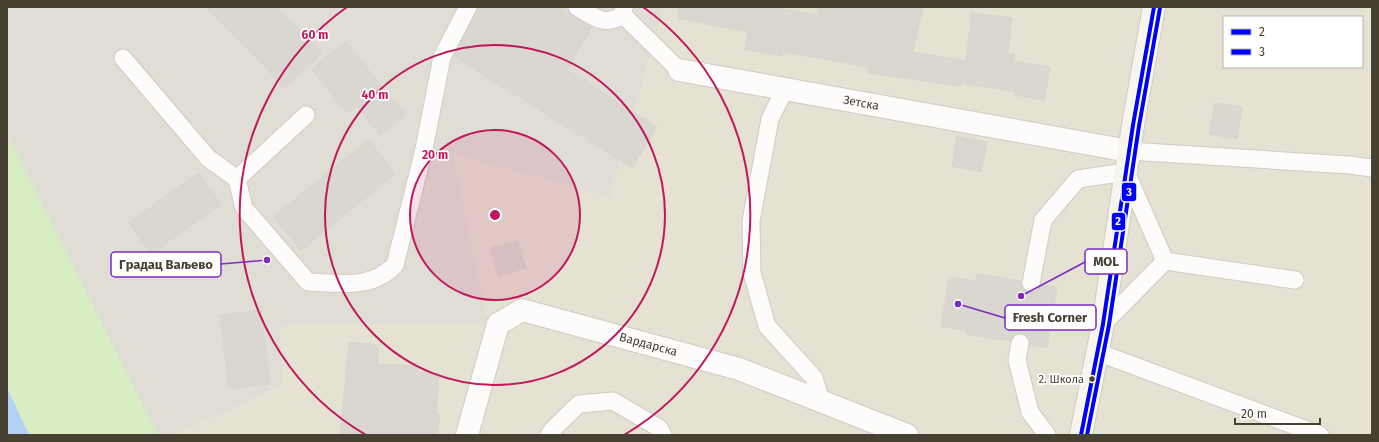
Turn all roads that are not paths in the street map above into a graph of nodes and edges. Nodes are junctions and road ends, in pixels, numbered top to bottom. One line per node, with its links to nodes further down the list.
1 (468, 7): 12 (lane)
2 (578, 7): 4 (lane)
3 (1154, 7): 9 (main road)
4 (624, 11): 6 (lane, Зетска)
5 (123, 58): 12 (lane)
6 (679, 70): 7 (street, Зетска)
7 (785, 89): 9 (street, Зетска); 19 (lane)
8 (306, 115): 12 (lane)
9 (1129, 151): 10 (lane); 11 (main road)
10 (1372, 168)
11 (1126, 172): 13 (lane); 15 (lane); 16 (main road)
12 (237, 179)
13 (1166, 261): 14 (lane); 16 (lane)
14 (1296, 280)
15 (1031, 283)
16 (1103, 324): 18 (main road)
17 (1020, 343): 24 (lane)
18 (1097, 352): 25 (main road); 26 (lane)
19 (820, 401): 20 (street, Вардарска); 23 (street, Вардарска)
20 (467, 435)
21 (549, 435): 22 (lane)
22 (663, 435)
23 (907, 435)
24 (1047, 435)
25 (1081, 435)
26 (1320, 435)

